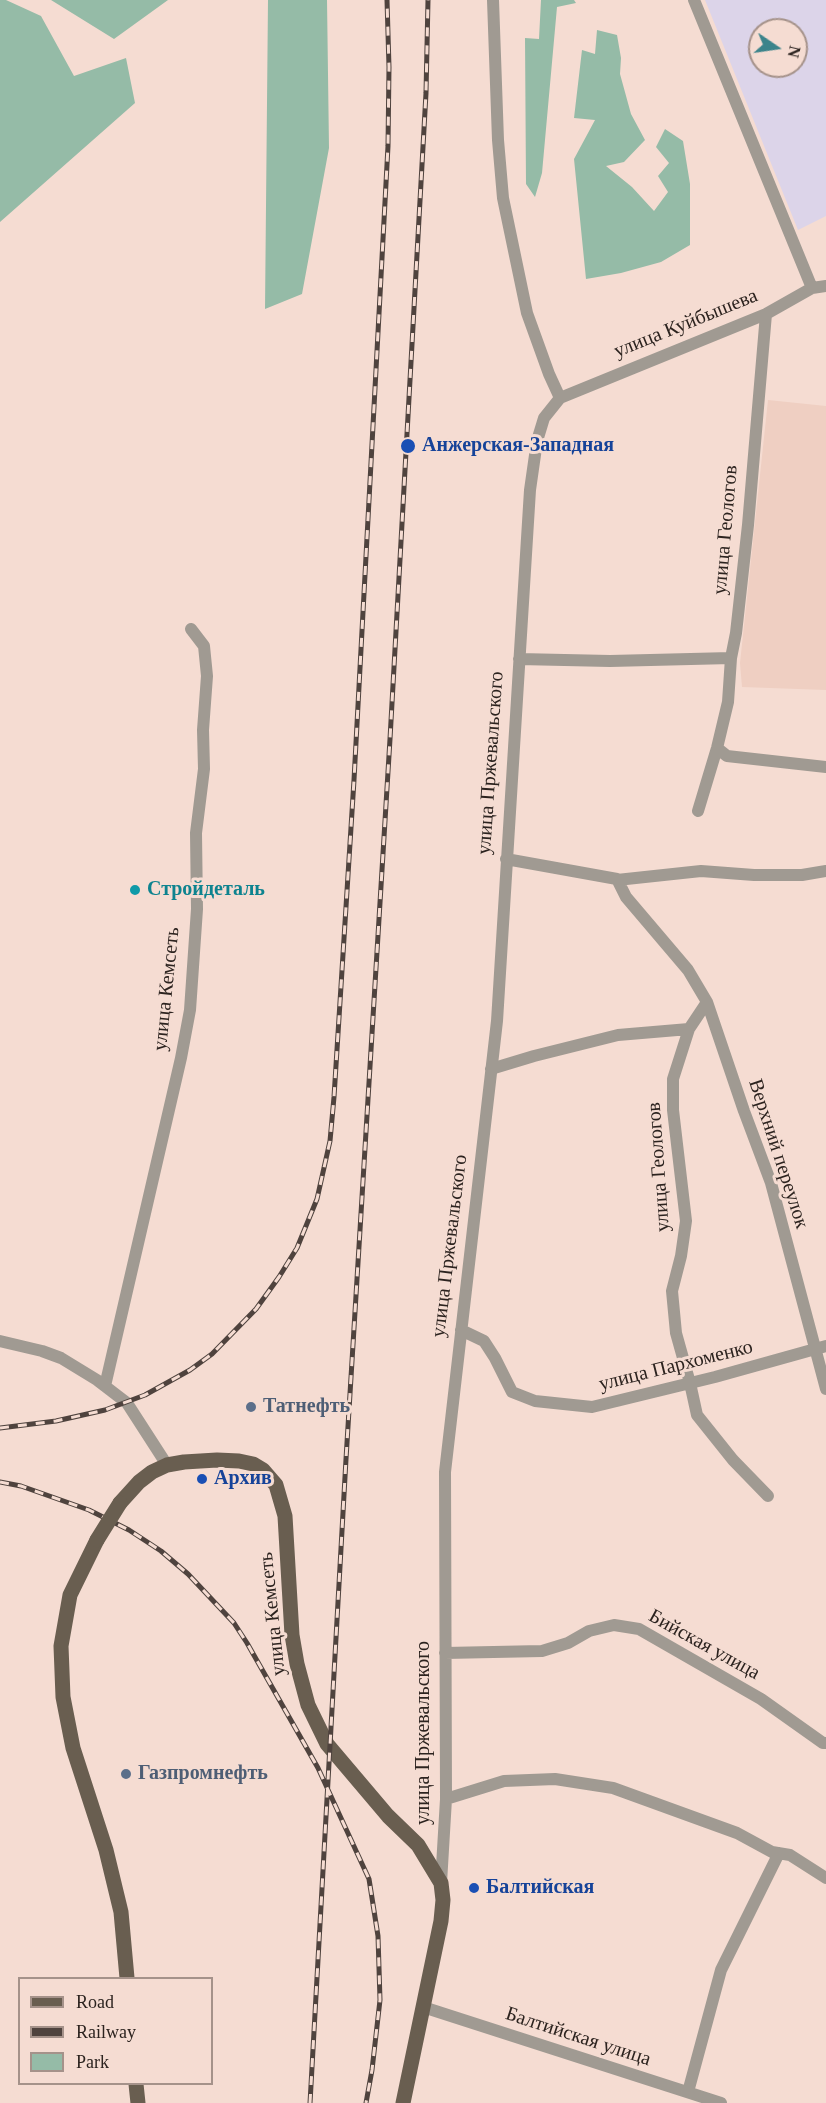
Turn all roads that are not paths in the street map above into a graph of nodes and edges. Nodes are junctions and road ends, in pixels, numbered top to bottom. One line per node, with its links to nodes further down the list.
1 (494, 0): 5 (street)
2 (694, 0): 3 (street)
3 (822, 288): 4 (street, улица Куйбышева)
4 (766, 314): 5 (street, улица Куйбышева); 7 (street, улица Геологов)
5 (560, 398): 8 (street, улица Пржевальского)
6 (191, 629): 21 (street, улица Кемсеть)
7 (731, 658): 8 (street); 9 (street, улица Геологов)
8 (519, 659): 12 (street, улица Пржевальского)
9 (717, 748): 10 (street); 11 (street, улица Геологов)
10 (826, 767)
11 (698, 811)
12 (506, 859): 14 (street); 17 (street, улица Пржевальского)
13 (826, 871): 14 (street)
14 (617, 879): 15 (street)
15 (707, 1002): 16 (street, улица Геологов); 20 (street, Верхний переулок)
16 (689, 1029): 17 (street); 22 (street, улица Геологов)
17 (491, 1069): 18 (street, улица Пржевальского)
18 (461, 1330): 22 (street, улица Пархоменко); 26 (street, улица Пржевальского)
19 (0, 1341): 21 (street)
20 (821, 1347): 22 (street, улица Пархоменко); 23 (street, Верхний переулок)
21 (101, 1383): 24 (street)
22 (690, 1383): 25 (street, улица Геологов)
23 (826, 1389)
24 (167, 1465): 31 (main road, улица Кемсеть); 32 (main road, улица Кемсеть, bridge)
25 (768, 1496)
26 (445, 1653): 27 (street, Бийская улица); 28 (street, улица Пржевальского)
27 (826, 1743)
28 (446, 1799): 29 (street); 31 (street, улица Пржевальского)
29 (779, 1853): 30 (street); 35 (street)
30 (826, 1878)
31 (441, 1883): 33 (main road, улица Пржевальского)
32 (127, 1977)
33 (423, 2007): 35 (street, Балтийская улица); 37 (main road, улица Пржевальского)
34 (136, 2085): 36 (main road)
35 (685, 2091): 38 (street); 39 (street, Балтийская улица)
36 (138, 2103)
37 (403, 2103)
38 (676, 2103)
39 (721, 2103)

